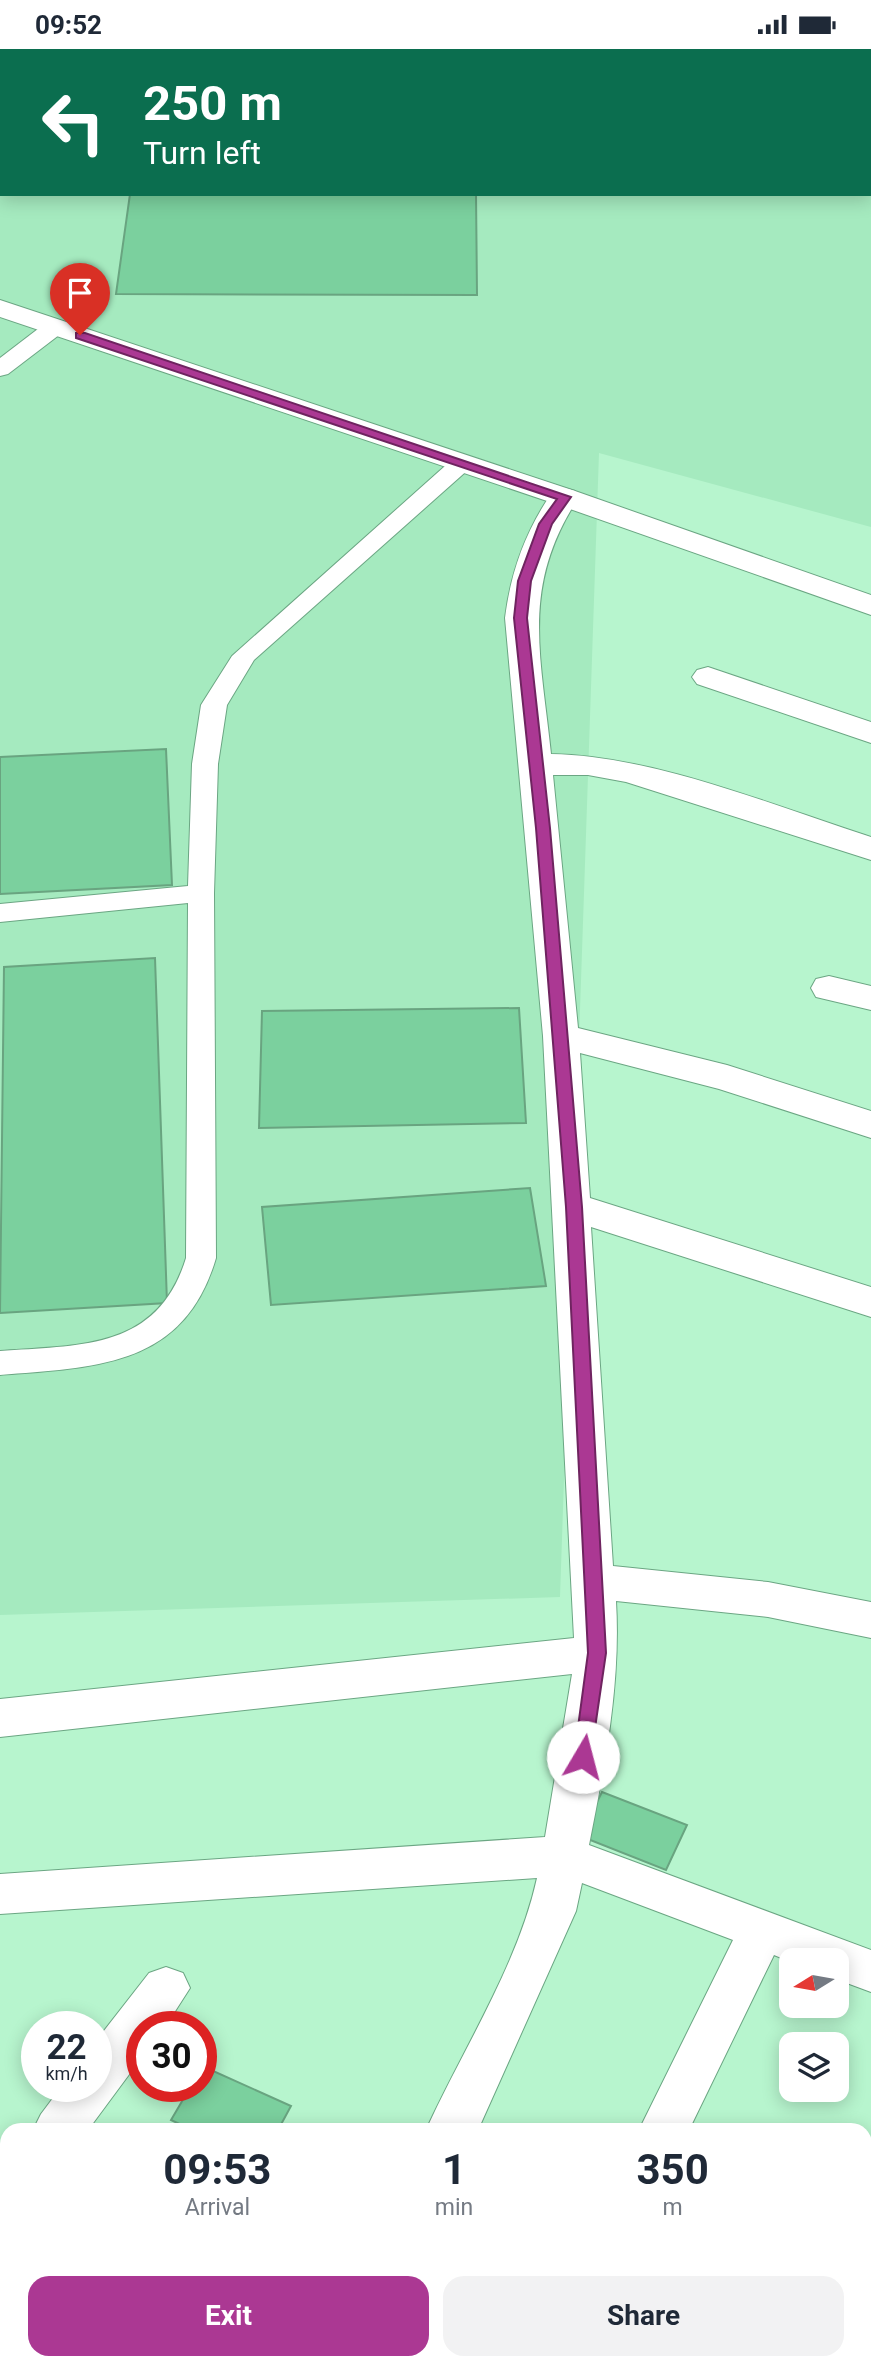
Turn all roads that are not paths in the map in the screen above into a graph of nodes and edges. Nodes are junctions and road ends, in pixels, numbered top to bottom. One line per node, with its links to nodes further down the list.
1 (0, 308): 2 (street)
2 (55, 327): 3 (lane); 4 (street)
3 (0, 369)
4 (462, 463): 5 (street); 11 (lane)
5 (565, 497): 6 (street); 9 (street)
6 (871, 606)
7 (708, 677): 8 (street)
8 (871, 733)
9 (536, 764): 10 (street); 15 (street)
10 (871, 849)
11 (201, 893): 12 (lane); 19 (lane)
12 (0, 913)
13 (830, 988): 14 (street)
14 (871, 998)
15 (561, 1036): 16 (street); 17 (street)
16 (871, 1125)
17 (574, 1207): 18 (street); 20 (street)
18 (871, 1302)
19 (0, 1363)
20 (594, 1582): 21 (street); 22 (street)
21 (871, 1620)
22 (597, 1653): 23 (street); 24 (street)
23 (0, 1718)
24 (565, 1856): 25 (street); 26 (street); 32 (street)
25 (0, 1894)
26 (763, 1929): 27 (street); 33 (street)
27 (871, 1971)
28 (166, 1987): 29 (street)
29 (112, 2058)
30 (79, 2102): 31 (street)
31 (63, 2123)
32 (455, 2123)
33 (667, 2123)

